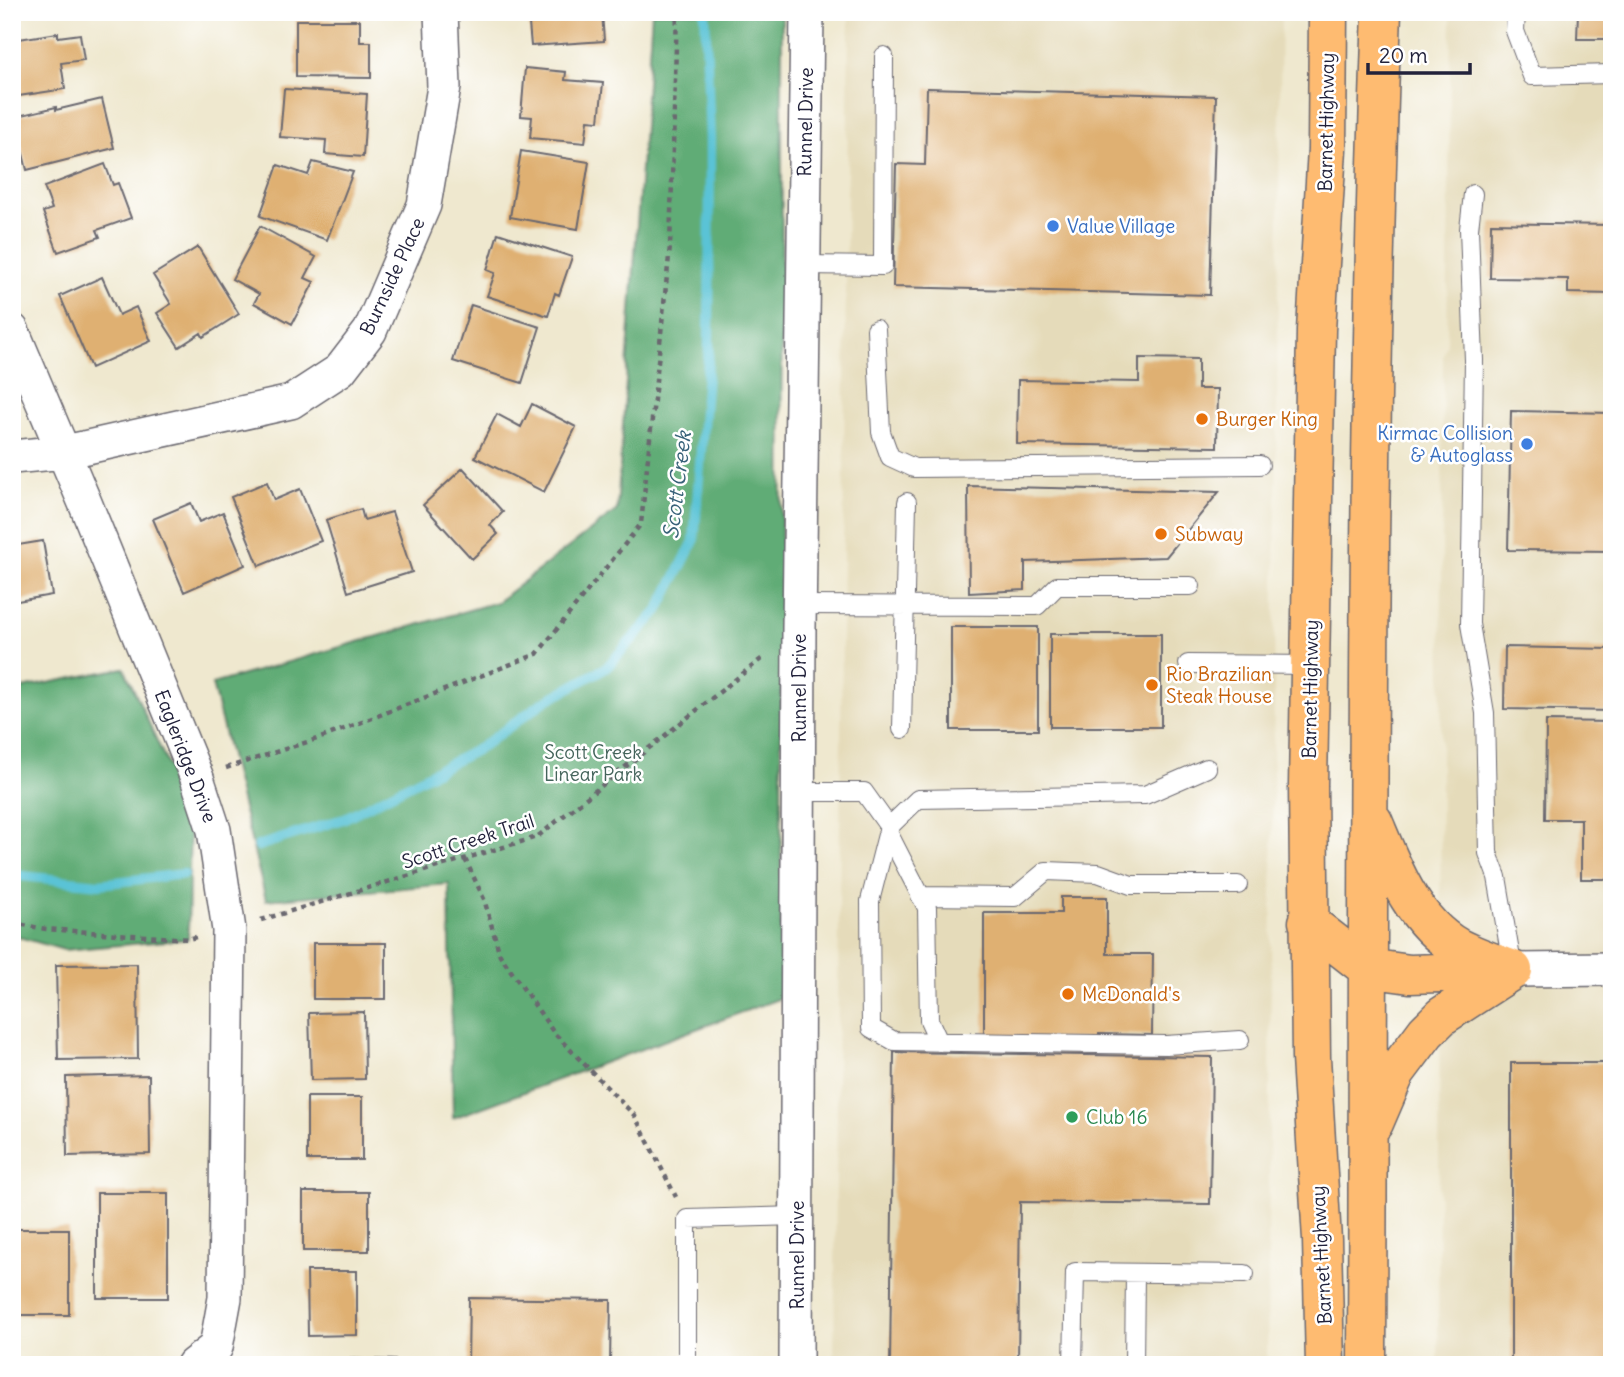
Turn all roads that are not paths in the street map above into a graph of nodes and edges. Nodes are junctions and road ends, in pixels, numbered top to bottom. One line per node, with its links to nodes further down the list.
1 (441, 12): 12 (street, Burnside Place)
2 (807, 12): 9 (street, Runnel Drive)
3 (1328, 12): 20 (main road, Barnet Highway)
4 (1382, 12): 24 (main road)
5 (1516, 12): 7 (lane)
6 (884, 56): 9 (lane)
7 (1612, 74)
8 (1473, 194): 31 (lane)
9 (804, 265): 18 (street, Runnel Drive)
10 (876, 329): 14 (lane)
11 (12, 330): 12 (street, Eagleridge Drive)
12 (65, 452): 13 (street, Burnside Place); 38 (street, Eagleridge Drive)
13 (12, 457)
14 (1260, 465)
15 (907, 502): 17 (lane)
16 (1191, 586): 17 (lane)
17 (903, 605): 18 (lane); 21 (lane)
18 (799, 617): 23 (street, Runnel Drive)
19 (1188, 664): 20 (lane)
20 (1310, 665): 28 (main road, Barnet Highway)
21 (902, 729)
22 (1207, 768): 25 (lane)
23 (799, 792): 25 (lane); 35 (street, Runnel Drive)
24 (1368, 809): 29 (main road); 31 (main road)
25 (888, 829): 27 (lane); 33 (lane)
26 (1238, 885): 27 (lane)
27 (920, 896): 33 (lane)
28 (1308, 922): 29 (main road); 43 (main road, Barnet Highway)
29 (1367, 968): 31 (main road); 34 (main road)
30 (1612, 969): 31 (street)
31 (1513, 970): 34 (main road)
32 (1240, 1040): 33 (lane)
33 (939, 1042)
34 (1368, 1138): 44 (main road)
35 (797, 1216): 39 (lane); 40 (street, Runnel Drive)
36 (1135, 1273): 37 (lane); 41 (lane); 42 (lane)
37 (1245, 1274)
38 (193, 1365)
39 (687, 1365)
40 (796, 1365)
41 (1073, 1365)
42 (1134, 1365)
43 (1325, 1365)
44 (1367, 1365)

